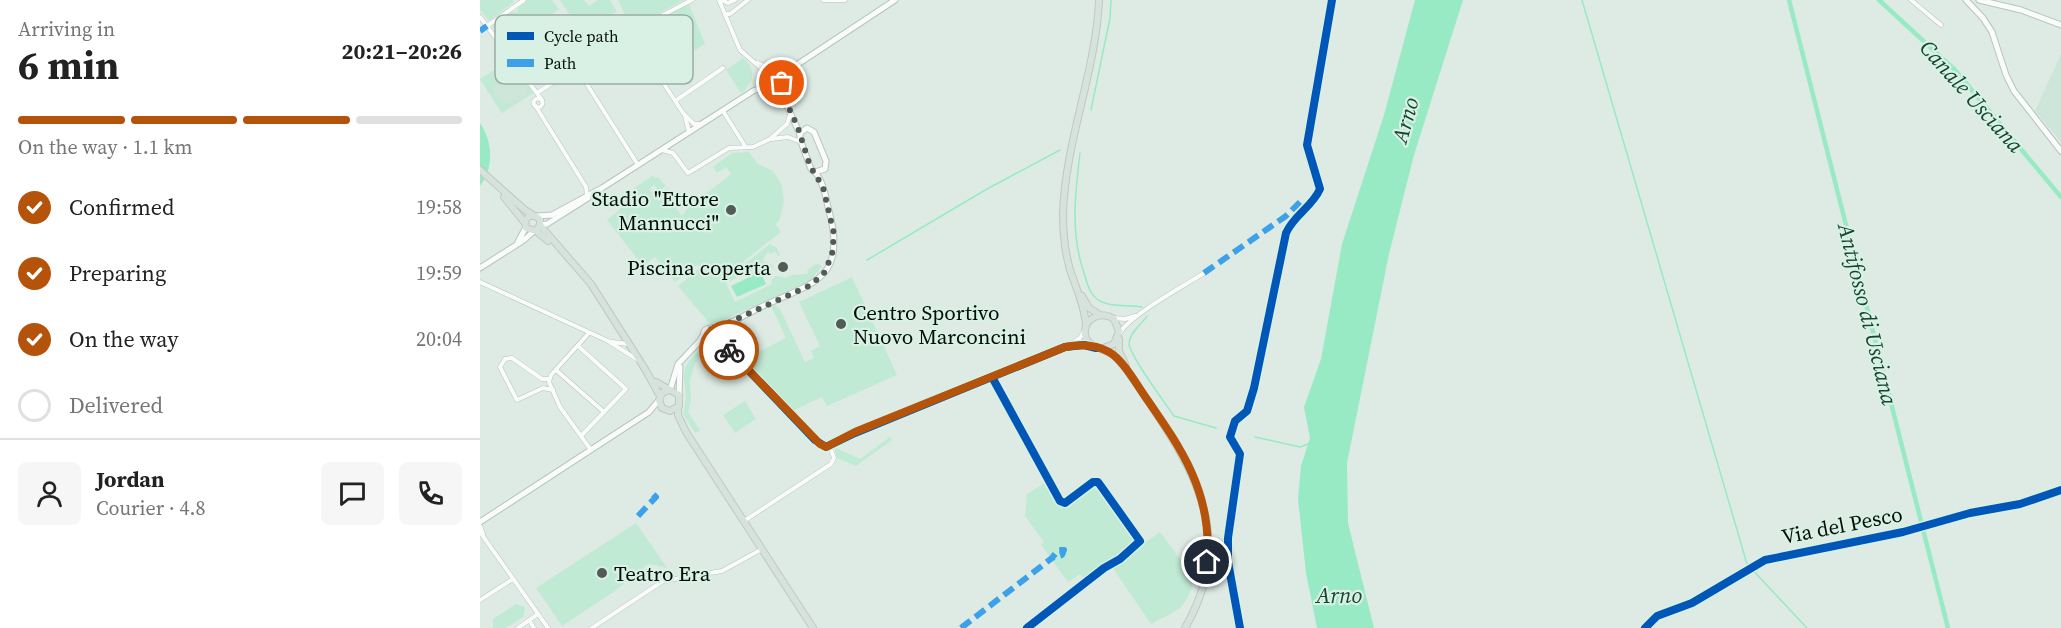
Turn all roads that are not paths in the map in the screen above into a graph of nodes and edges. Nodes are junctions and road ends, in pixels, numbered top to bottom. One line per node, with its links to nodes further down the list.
1 (524, 0): 15 (street)
2 (692, 0): 16 (street)
3 (720, 0): 12 (street); 14 (street)
4 (748, 0): 13 (street)
5 (823, 0): 6 (street)
6 (845, 0)
7 (895, 0): 25 (street)
8 (1099, 0): 67 (main road)
9 (1911, 0): 20 (street)
10 (1966, 0): 51 (street)
11 (1979, 0): 21 (street)
12 (735, 1): 14 (street)
13 (734, 11): 14 (street); 19 (street)
14 (724, 13): 19 (street)
15 (503, 15)
16 (663, 15)
17 (480, 16): 22 (street)
18 (495, 20): 22 (street)
19 (729, 25): 24 (street)
20 (1941, 25)
21 (2061, 25)
22 (487, 26): 23 (street)
23 (495, 37)
24 (753, 61): 27 (street); 28 (street)
25 (795, 66): 27 (street); 29 (street)
26 (723, 68): 38 (street)
27 (777, 70): 28 (street); 29 (street)
28 (767, 77): 34 (street); 35 (street)
29 (783, 80): 34 (street); 40 (street)
30 (530, 84): 36 (street)
31 (550, 84): 36 (street)
32 (587, 84): 52 (street)
33 (664, 84): 38 (street)
34 (770, 85): 35 (street); 40 (street)
35 (753, 91): 41 (street)
36 (537, 93): 37 (street); 39 (street)
37 (542, 100): 39 (street); 39 (street)
38 (675, 101): 42 (street)
39 (535, 102): 59 (street)
40 (790, 110): 44 (street); 46 (street); 47 (street)
41 (723, 111): 43 (street); 49 (street)
42 (683, 113): 43 (street); 45 (street)
43 (704, 123): 45 (street)
44 (809, 128): 46 (street); 53 (street)
45 (689, 133): 50 (street)
46 (800, 135): 48 (street)
47 (770, 139): 48 (street); 49 (street)
48 (801, 143): 55 (street)
49 (746, 147): 50 (street)
50 (662, 150): 52 (street)
51 (2061, 151)
52 (638, 166): 58 (street)
53 (825, 169): 55 (street); 57 (street)
54 (480, 170): 56 (main road)
55 (815, 172): 57 (street)
56 (497, 186): 60 (main road); 61 (main road)
57 (823, 187): 71 (street)
58 (602, 188): 59 (street); 62 (street)
59 (587, 195): 60 (street)
60 (535, 216): 61 (main road); 62 (main road)
61 (525, 225): 62 (main road); 63 (street)
62 (538, 228): 63 (street); 74 (main road)
63 (514, 245): 64 (street)
64 (480, 268)
65 (1204, 273): 68 (street)
66 (480, 282): 75 (street)
67 (1077, 287): 69 (main road); 72 (main road)
68 (1142, 314): 70 (street); 77 (street)
69 (1100, 315): 70 (main road); 72 (main road)
70 (1112, 318): 77 (main road)
71 (728, 323): 73 (street); 78 (street)
72 (1086, 327): 84 (street); 86 (main road)
73 (710, 328): 76 (street); 78 (street)
74 (620, 331): 80 (street); 83 (main road)
75 (589, 333): 79 (street); 82 (street)
76 (704, 334): 78 (street); 81 (street)
77 (1119, 335): 86 (main road); 93 (main road)
78 (713, 337): 81 (street); 105 (street)
79 (608, 341): 80 (street); 85 (street)
80 (615, 343): 83 (street)
81 (696, 345): 87 (street)
82 (578, 346): 89 (street); 101 (street)
83 (630, 346): 85 (street); 88 (main road)
84 (1065, 347): 86 (street); 90 (street)
85 (620, 348): 88 (street)
86 (1099, 348): 93 (main road)
87 (682, 359): 96 (street); 97 (street)
88 (643, 366): 96 (main road); 98 (main road)
89 (556, 370): 91 (street); 101 (street)
90 (992, 377): 105 (street); 123 (street)
91 (549, 378): 92 (street); 95 (street)
92 (543, 380): 94 (street); 94 (street)
93 (1135, 382): 124 (main road)
94 (543, 388): 95 (street)
95 (553, 390): 104 (street)
96 (669, 390): 97 (main road); 98 (main road)
97 (679, 395): 99 (main road)
98 (660, 398): 100 (main road); 102 (street)
99 (678, 407): 100 (main road); 103 (main road)
100 (664, 409): 102 (street); 103 (main road)
101 (604, 412): 104 (street)
102 (649, 412): 106 (street)
103 (686, 432): 110 (main road)
104 (581, 436): 106 (street)
105 (830, 447): 110 (street)
106 (591, 450): 108 (street)
107 (2061, 490): 125 (street, Via del Pesco)
108 (497, 511): 109 (street); 111 (street)
109 (480, 515)
110 (744, 521): 113 (main road)
111 (480, 524): 112 (street)
112 (482, 534): 114 (street)
113 (762, 549): 121 (street); 122 (main road)
114 (513, 579): 115 (street); 116 (street)
115 (480, 600)
116 (538, 614): 117 (street); 120 (street)
117 (529, 620): 118 (street); 119 (street)
118 (518, 628)
119 (534, 628)
120 (548, 628)
121 (592, 628)
122 (813, 628)
123 (1027, 628)
124 (1185, 628)
125 (1645, 628)

